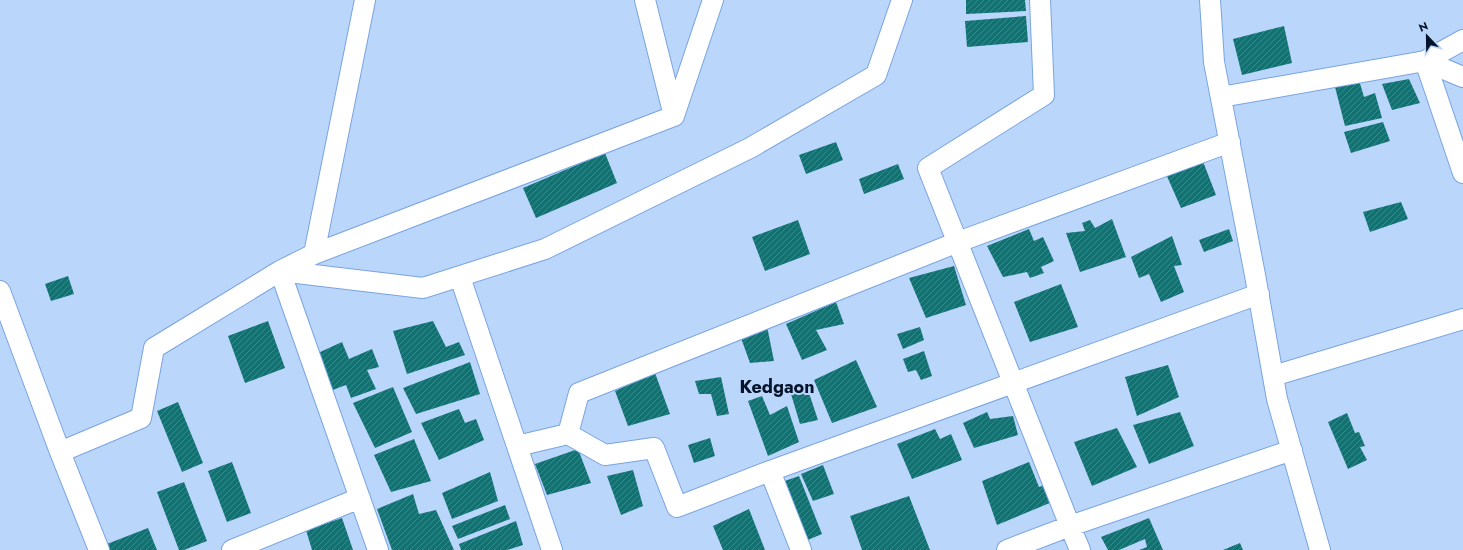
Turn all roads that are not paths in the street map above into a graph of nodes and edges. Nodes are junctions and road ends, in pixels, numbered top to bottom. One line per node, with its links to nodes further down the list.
1 (365, 0): 15 (street)
2 (645, 0): 11 (street)
3 (713, 0): 11 (street)
4 (902, 0): 17 (street)
5 (1040, 0): 14 (street)
6 (1210, 0): 10 (street)
7 (1463, 40): 8 (street)
8 (1425, 62): 9 (street); 10 (street); 13 (street)
9 (1463, 77)
10 (1221, 97): 12 (street)
11 (674, 116): 15 (street)
12 (1230, 142): 14 (street); 19 (street)
13 (1463, 173)
14 (958, 242): 22 (street); 23 (street)
15 (314, 254): 16 (street)
16 (280, 271): 17 (street); 26 (street); 28 (street)
17 (460, 277): 24 (street)
18 (0, 291): 26 (street)
19 (1259, 294): 21 (street); 22 (street)
20 (1463, 319): 21 (street)
21 (1273, 376): 25 (street)
22 (1014, 384): 27 (street); 29 (street)
23 (568, 434): 24 (street); 27 (street)
24 (517, 446): 33 (street)
25 (1292, 450): 29 (street); 37 (street)
26 (60, 452): 30 (street)
27 (770, 471): 34 (street)
28 (360, 498): 31 (street); 32 (street)
29 (1070, 526): 35 (street); 36 (street)
30 (99, 550)
31 (232, 550)
32 (378, 550)
33 (552, 550)
34 (801, 550)
35 (1007, 550)
36 (1080, 550)
37 (1320, 550)

